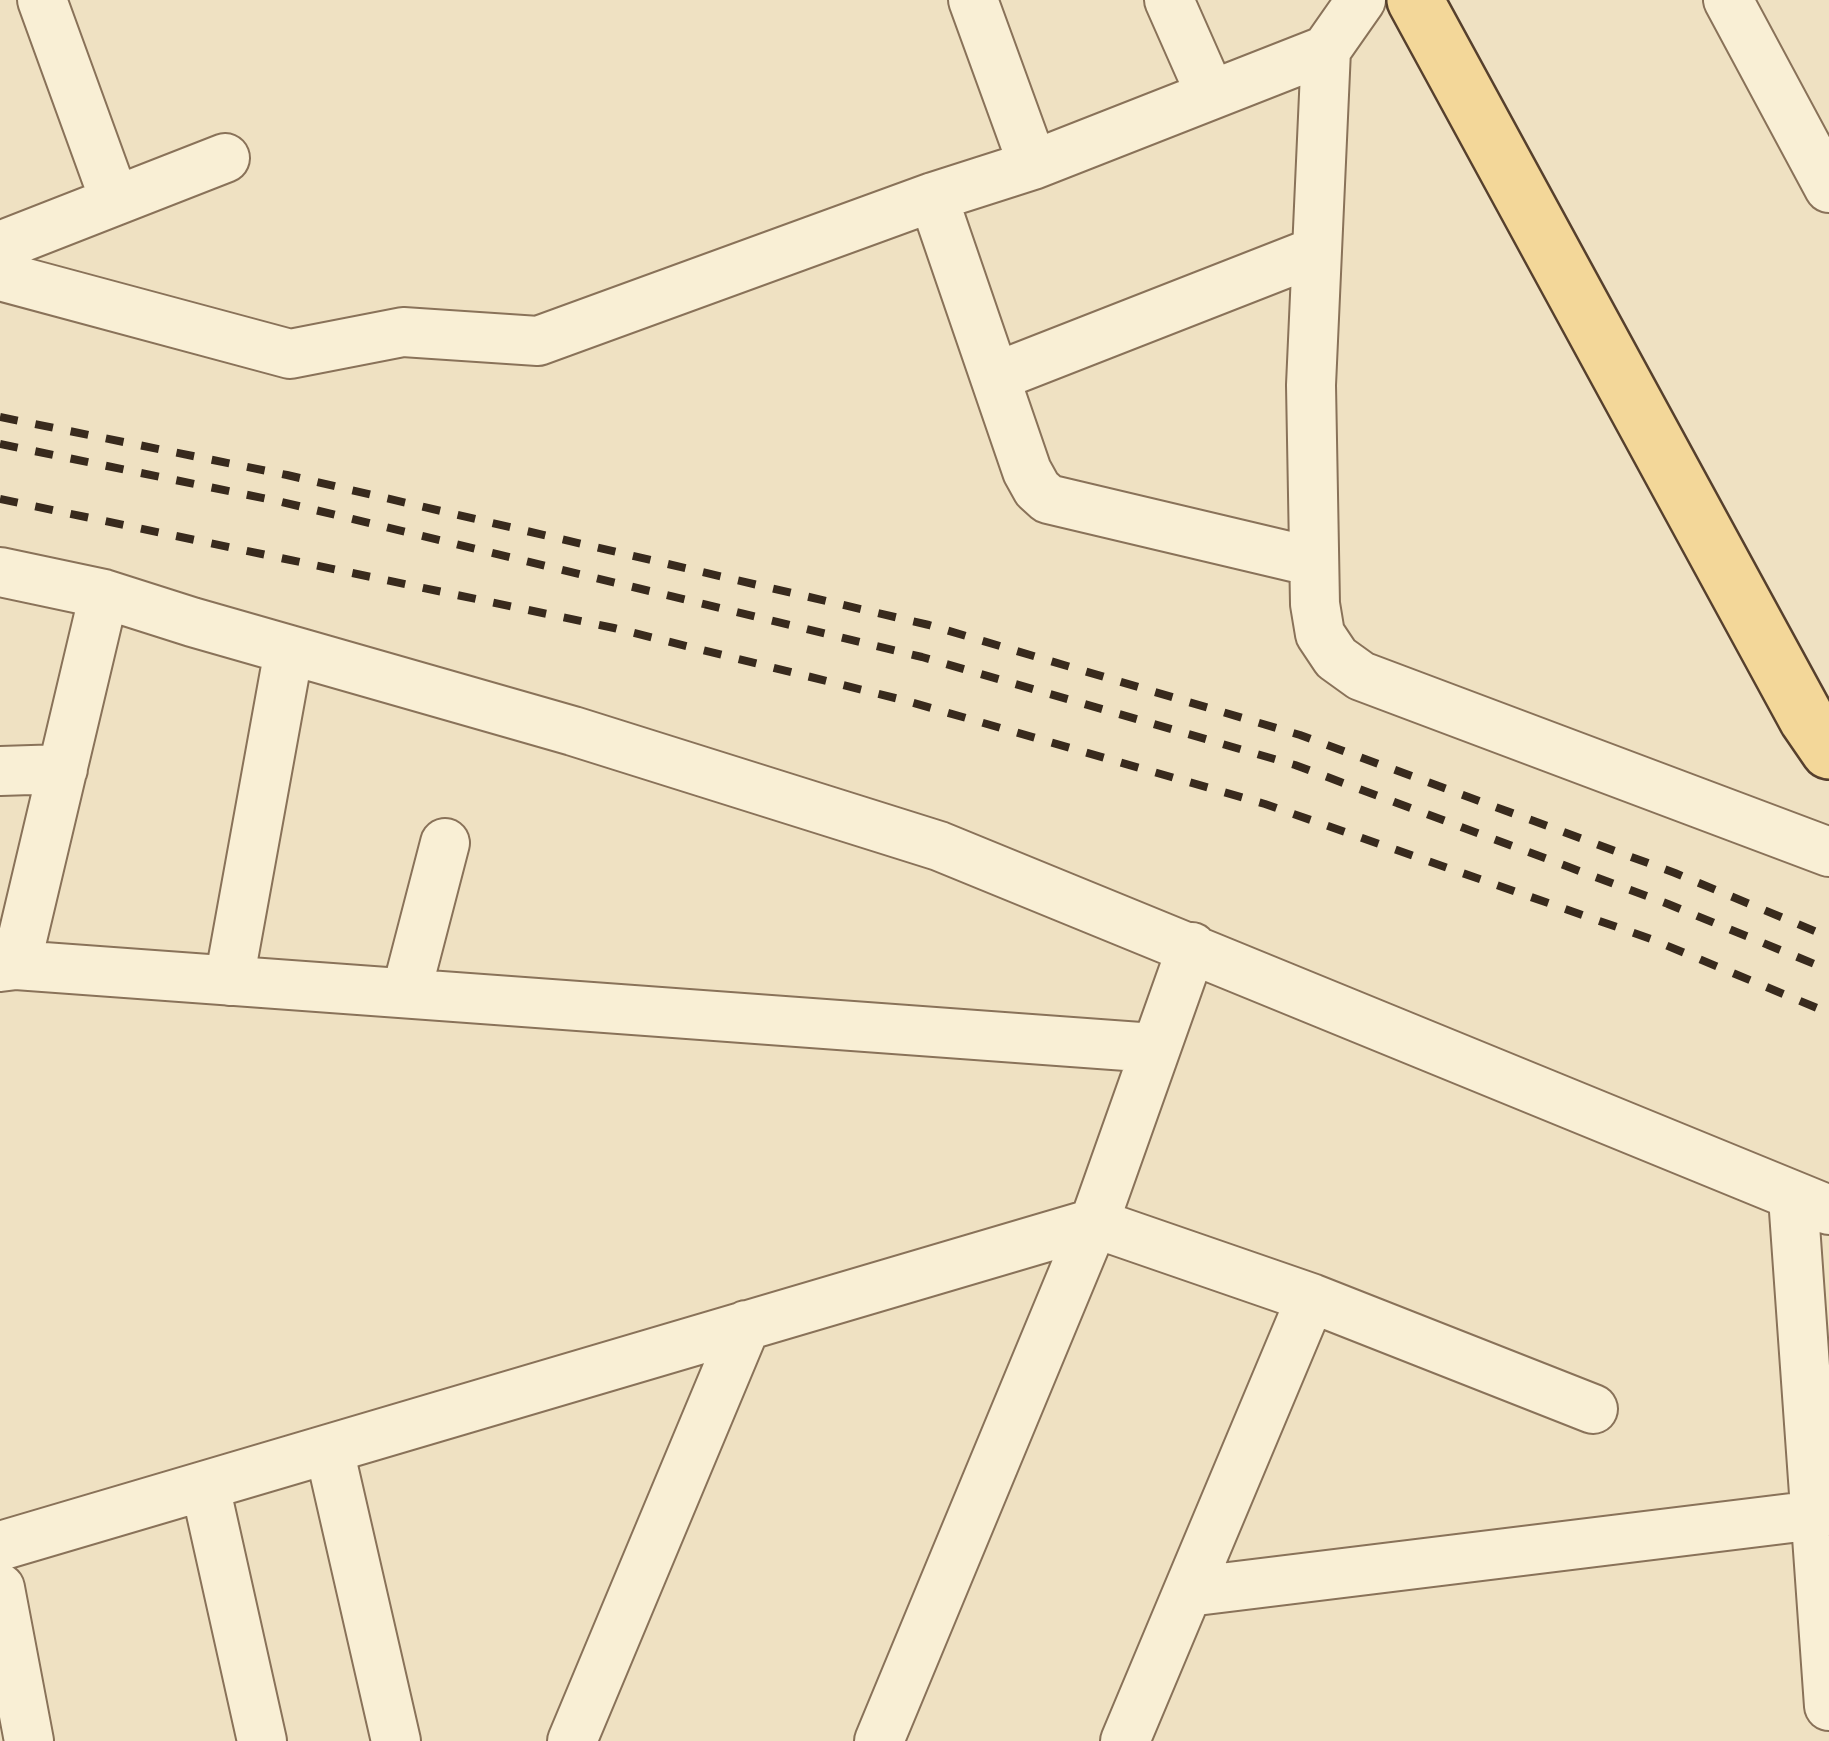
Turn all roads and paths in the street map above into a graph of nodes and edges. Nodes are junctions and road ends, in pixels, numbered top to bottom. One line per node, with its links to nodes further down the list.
1 (42, 0): 13 (street)
2 (972, 0): 10 (street)
3 (1169, 0): 8 (street)
4 (1361, 0): 7 (street)
5 (1416, 0): 22 (main road)
6 (1728, 0): 11 (street)
7 (1326, 50): 8 (street); 15 (street)
8 (1212, 95): 10 (street)
9 (225, 158): 13 (street)
10 (1033, 165): 12 (street)
11 (1829, 188)
12 (933, 197): 16 (street); 17 (street)
13 (115, 200): 14 (street)
14 (0, 246)
15 (1317, 251): 17 (street); 18 (street)
16 (0, 276)
17 (994, 376): 18 (street)
18 (1314, 562): 26 (street)
19 (0, 572): 20 (street)
20 (104, 594): 21 (street); 23 (street)
21 (289, 650): 27 (street); 29 (street)
22 (1829, 751)
23 (62, 768): 24 (street); 28 (street)
24 (0, 770)
25 (444, 844): 30 (street)
26 (1829, 852)
27 (1192, 947): 31 (street); 32 (street)
28 (8, 966): 29 (street)
29 (230, 981): 30 (street)
30 (406, 993): 31 (street)
31 (1154, 1048): 33 (street)
32 (1811, 1203): 39 (street)
33 (1094, 1222): 34 (street); 35 (street); 48 (street)
34 (1312, 1298): 36 (street); 42 (street)
35 (746, 1325): 37 (street); 47 (street)
36 (1593, 1409)
37 (329, 1449): 38 (street); 46 (street)
38 (205, 1486): 40 (street); 45 (street)
39 (1816, 1515): 42 (street); 43 (street)
40 (0, 1546)
41 (0, 1588): 44 (street)
42 (1188, 1592): 49 (street)
43 (1829, 1706)
44 (28, 1741)
45 (262, 1741)
46 (396, 1741)
47 (572, 1741)
48 (878, 1741)
49 (1125, 1741)

